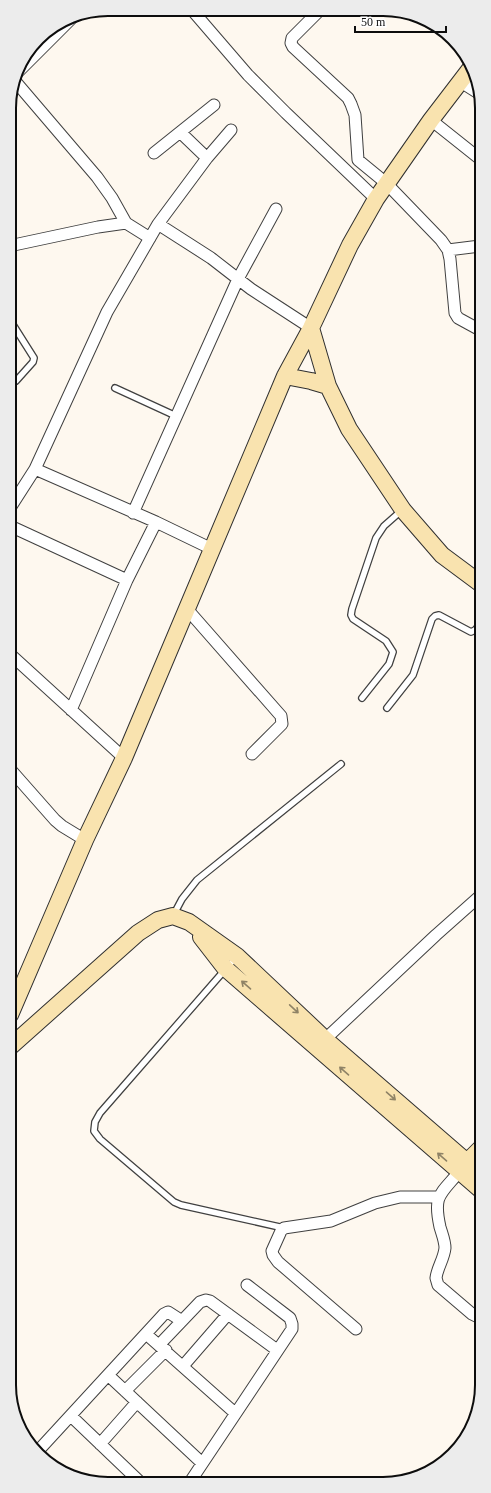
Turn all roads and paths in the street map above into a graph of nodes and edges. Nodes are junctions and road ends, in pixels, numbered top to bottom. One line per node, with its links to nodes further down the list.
1 (197, 16): 16 (street)
2 (314, 16): 15 (street)
3 (62, 28): 4 (street)
4 (28, 62)
5 (465, 76): 6 (street); 9 (street)
6 (471, 84)
7 (19, 85): 18 (street)
8 (214, 105): 11 (street)
9 (431, 120): 13 (street); 15 (street)
10 (231, 130): 14 (street)
11 (181, 133): 12 (street); 14 (street)
12 (154, 153)
13 (475, 154)
14 (207, 158): 19 (street)
15 (386, 183): 16 (street); 23 (street)
16 (376, 199): 26 (street)
17 (276, 209): 24 (street)
18 (126, 223): 20 (street); 21 (street)
19 (158, 224): 20 (street); 24 (street)
20 (150, 238): 33 (street)
21 (16, 245)
22 (475, 247): 23 (street)
23 (448, 250): 25 (street)
24 (238, 279): 26 (street); 32 (street)
25 (475, 327)
26 (311, 328): 28 (street); 30 (street)
27 (16, 329): 29 (lane)
28 (285, 376): 30 (street); 39 (street)
29 (16, 381)
30 (328, 386): 35 (street)
31 (115, 388): 32 (lane)
32 (176, 416): 36 (street)
33 (35, 469): 34 (street); 36 (street)
34 (16, 499)
35 (403, 510): 41 (street); 45 (lane)
36 (134, 513): 37 (street)
37 (156, 522): 39 (street); 40 (street)
38 (16, 529): 40 (street)
39 (212, 549): 42 (street)
40 (127, 580): 47 (street)
41 (475, 580)
42 (187, 609): 48 (street); 49 (street)
43 (475, 630): 46 (lane)
44 (16, 660): 47 (street)
45 (362, 698)
46 (386, 708)
47 (71, 710): 49 (street)
48 (252, 754)
49 (124, 758): 52 (street)
50 (341, 764): 54 (lane)
51 (16, 776): 52 (street)
52 (85, 840): 58 (street)
53 (475, 900): 60 (street)
54 (173, 916): 55 (street); 59 (street)
55 (189, 922): 56 (street); 57 (street)
56 (237, 956): 57 (lane); 60 (street, one-way to 60)
57 (226, 968): 60 (street, one-way to 57); 66 (lane)
58 (16, 1001)
59 (16, 1042)
60 (321, 1043): 62 (street)
61 (475, 1155): 62 (street)
62 (461, 1168): 63 (street); 64 (street); 65 (street)
63 (475, 1173)
64 (475, 1183)
65 (439, 1197): 66 (street); 69 (street)
66 (284, 1228): 71 (street)
67 (247, 1285): 74 (street)
68 (228, 1314): 70 (street); 74 (street); 75 (street)
69 (475, 1316)
70 (182, 1321): 72 (street); 73 (street)
71 (356, 1329)
72 (146, 1334): 73 (street); 76 (street)
73 (162, 1347): 75 (street); 77 (street)
74 (278, 1350): 79 (street)
75 (183, 1366): 79 (street)
76 (108, 1375): 77 (street); 80 (street)
77 (125, 1391): 78 (street)
78 (137, 1402): 81 (street); 83 (street)
79 (235, 1413): 83 (street)
80 (71, 1416): 81 (street); 82 (street)
81 (100, 1444): 84 (street)
82 (41, 1447)
83 (202, 1464): 85 (street)
84 (135, 1477)
85 (193, 1477)

